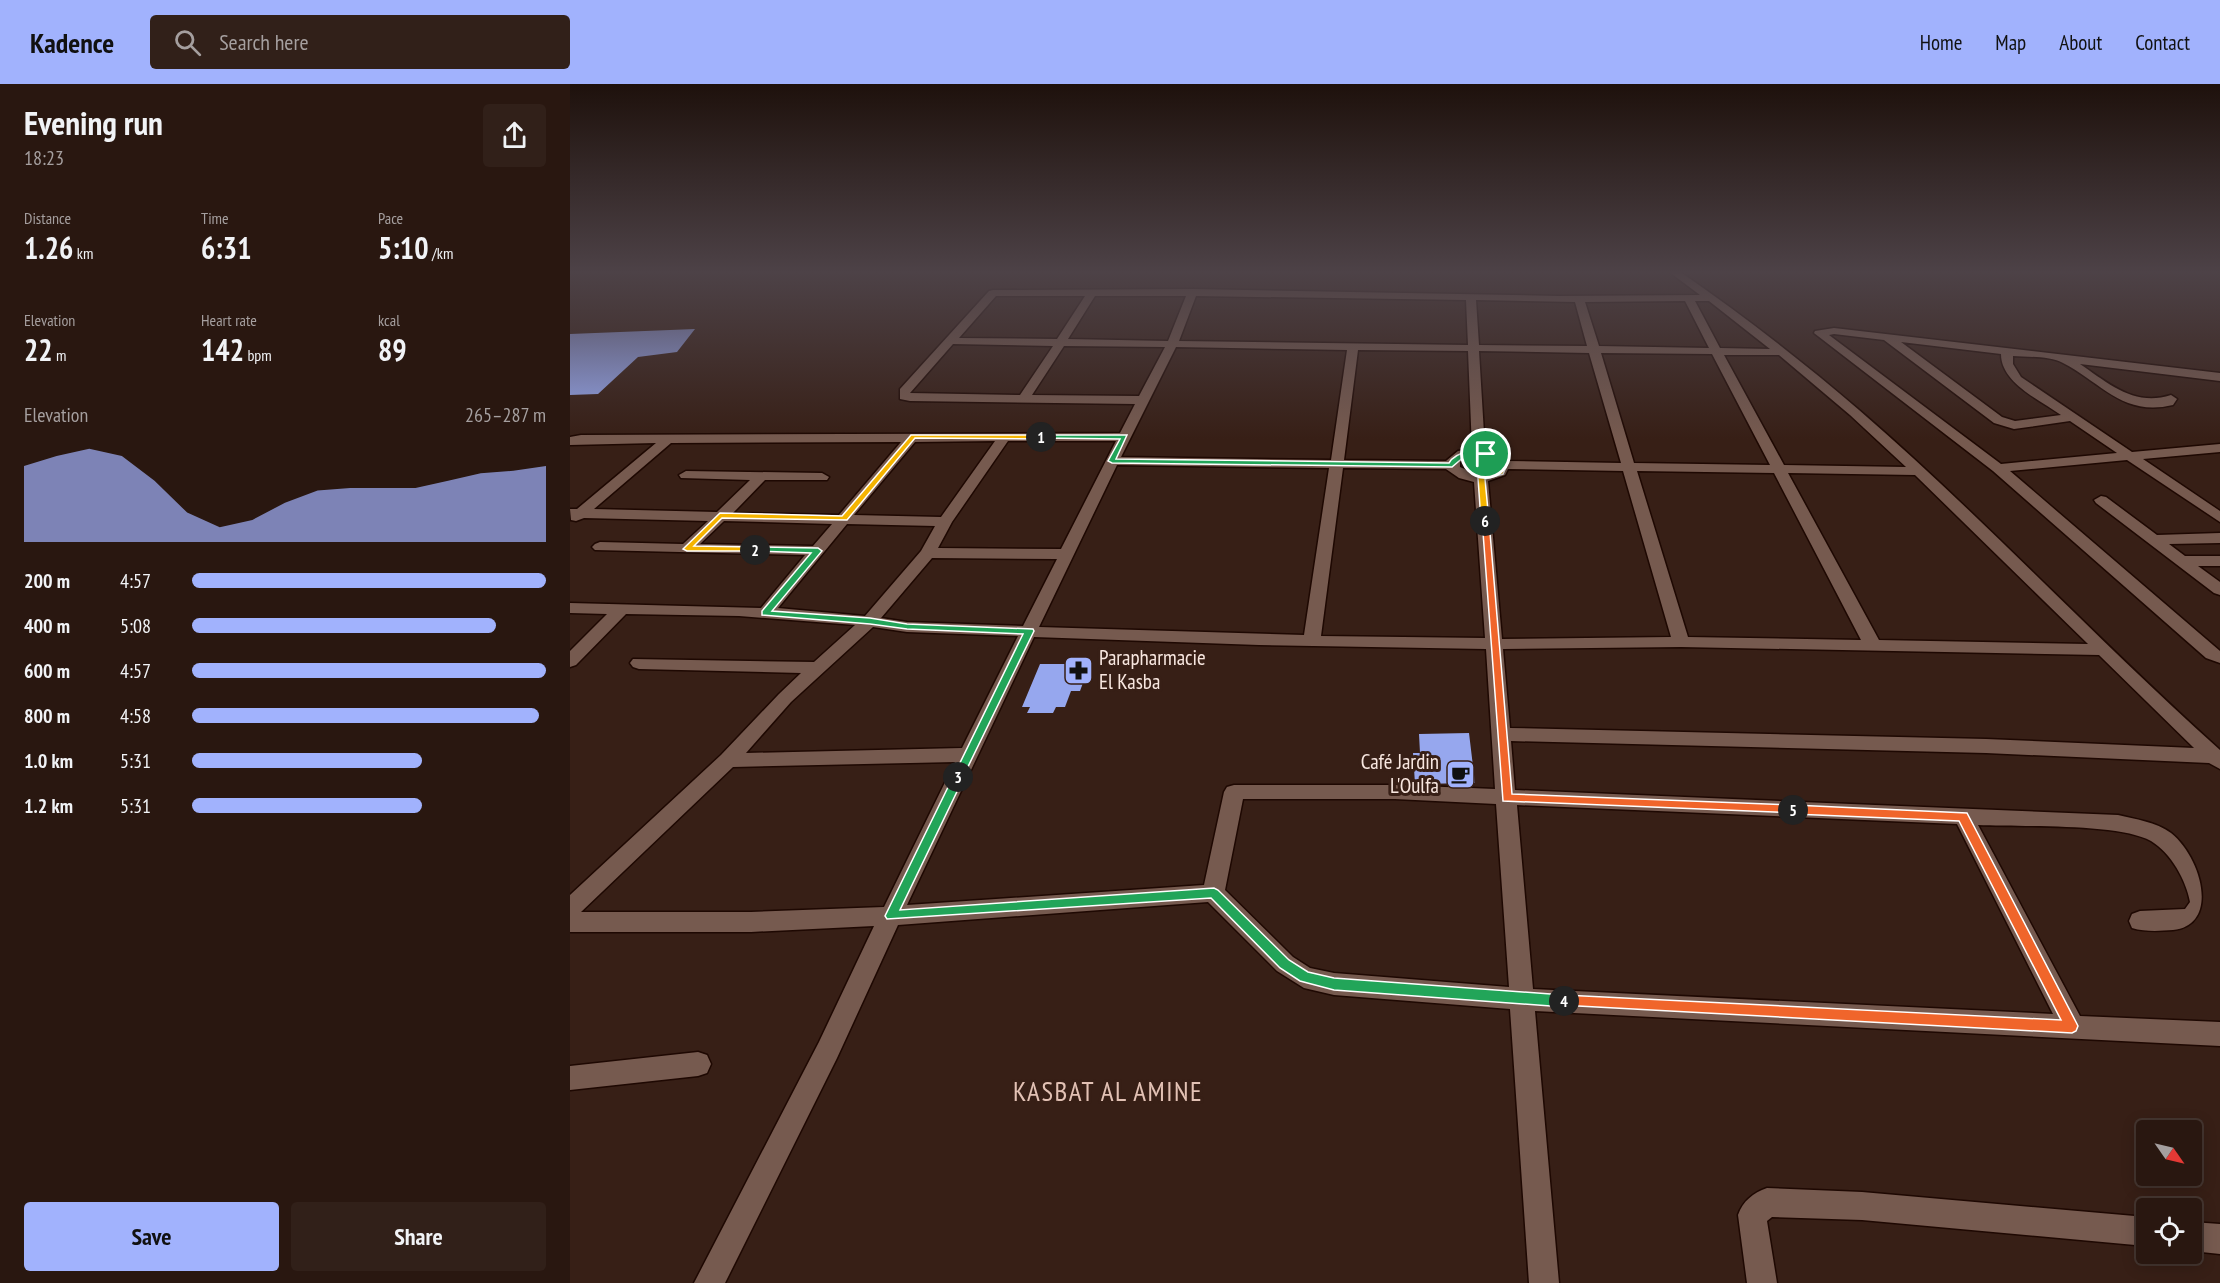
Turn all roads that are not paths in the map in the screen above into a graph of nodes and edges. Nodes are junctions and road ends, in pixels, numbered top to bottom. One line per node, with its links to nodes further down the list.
1 (962, 327): 9 (street)
2 (1070, 327): 10 (street)
3 (1179, 327): 11 (street)
4 (1473, 327): 13 (street)
5 (1587, 327): 14 (street)
6 (1703, 327): 15 (street)
7 (1748, 327): 16 (street)
8 (1887, 337): 17 (street); 23 (street); 37 (street)
9 (949, 341): 10 (street); 20 (street)
10 (1059, 343): 11 (street); 20 (street)
11 (1172, 344): 12 (street); 22 (street)
12 (1353, 347): 13 (street); 33 (street)
13 (1474, 350): 14 (street); 30 (street)
14 (1594, 351): 15 (street); 36 (street)
15 (1716, 352): 16 (street); 38 (street)
16 (1779, 352): 39 (street)
17 (2007, 352): 18 (street); 23 (street)
18 (2066, 359): 19 (street); 21 (street)
19 (2220, 377)
20 (1024, 398): 22 (street)
21 (2171, 399)
22 (1142, 400): 26 (street)
23 (2073, 417): 31 (street)
24 (913, 436): 25 (street); 27 (street); 47 (street)
25 (1005, 437): 26 (street); 49 (street)
26 (1124, 437): 32 (street)
27 (669, 438): 28 (street); 46 (street)
28 (570, 441)
29 (2220, 448): 31 (street)
30 (1479, 453): 34 (street); 35 (street)
31 (2132, 457): 37 (street); 48 (street)
32 (1112, 461): 33 (street); 56 (street)
33 (1338, 464): 34 (street); 65 (street)
34 (1452, 465): 43 (street)
35 (1503, 465): 36 (street); 43 (street)
36 (1629, 468): 38 (street); 66 (street)
37 (1998, 468): 70 (street)
38 (1779, 470): 39 (street); 68 (street)
39 (1919, 471): 69 (street)
40 (686, 475): 41 (street)
41 (762, 476): 42 (street); 45 (street)
42 (822, 477)
43 (1481, 478): 67 (street)
44 (2101, 500): 51 (street)
45 (720, 515): 46 (street); 47 (street); 53 (street)
46 (573, 516)
47 (844, 518): 49 (street); 54 (street)
48 (2220, 518)
49 (945, 522): 55 (street)
50 (2220, 538): 51 (street)
51 (2152, 540): 57 (street)
52 (600, 547): 53 (street)
53 (687, 549): 54 (street)
54 (818, 551): 62 (street)
55 (928, 553): 56 (street); 63 (street)
56 (1067, 554): 64 (street)
57 (2181, 561): 58 (street); 59 (street)
58 (2220, 561)
59 (2220, 590)
60 (570, 608): 61 (street)
61 (621, 609): 62 (street); 71 (street)
62 (765, 613): 63 (street)
63 (870, 621): 64 (street); 73 (street)
64 (1029, 631): 65 (street); 75 (street)
65 (1312, 641): 67 (street)
66 (1681, 642): 67 (street); 68 (street)
67 (1494, 644): 74 (street)
68 (1873, 646): 69 (street)
69 (2104, 650): 76 (street)
70 (2220, 657)
71 (570, 661)
72 (639, 663): 73 (street)
73 (816, 668): 77 (street)
74 (1501, 734): 76 (street); 78 (street)
75 (969, 755): 77 (street); 82 (street)
76 (2218, 759)
77 (728, 760): 81 (street)
78 (1506, 798): 79 (street); 80 (street); 85 (street)
79 (1963, 816): 83 (street); 86 (street)
80 (1214, 893): 82 (street); 85 (street)
81 (570, 909)
82 (892, 916): 84 (street); 93 (street)
83 (2140, 921)
84 (570, 922)
85 (1522, 999): 86 (street); 94 (street)
86 (2072, 1026): 87 (street)
87 (2220, 1034)
88 (698, 1064): 89 (street)
89 (570, 1078)
90 (2136, 1231): 95 (street)
91 (2202, 1238): 92 (street)
92 (2220, 1239)
93 (709, 1283)
94 (1544, 1283)
95 (1762, 1283)

